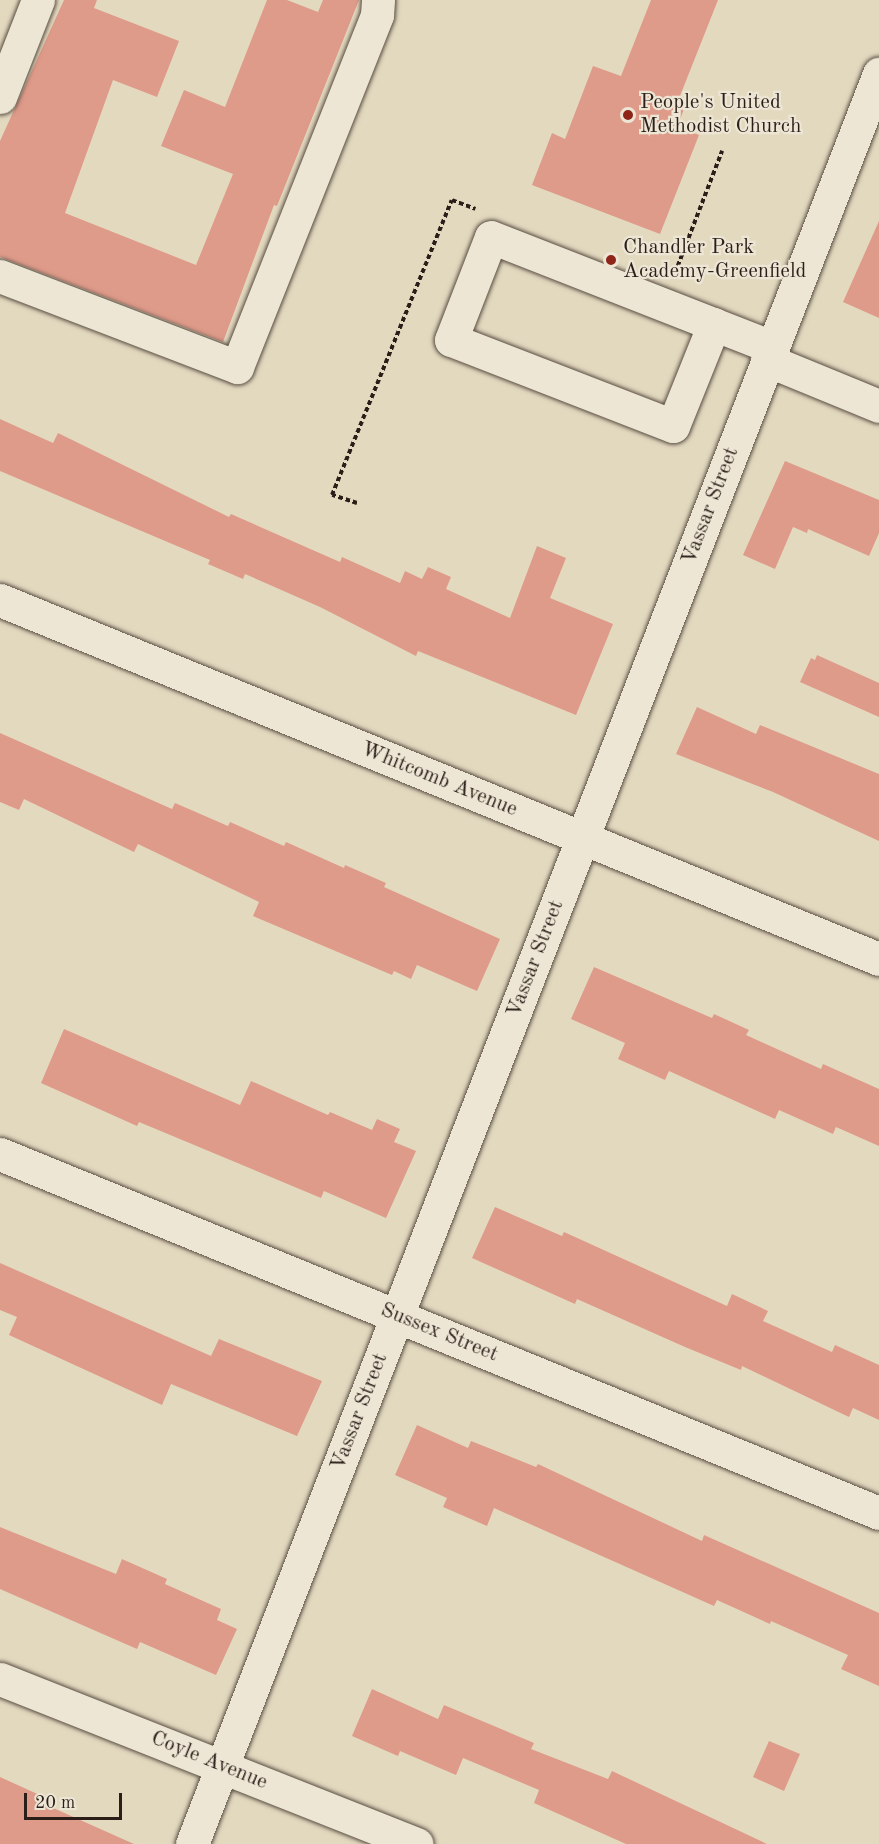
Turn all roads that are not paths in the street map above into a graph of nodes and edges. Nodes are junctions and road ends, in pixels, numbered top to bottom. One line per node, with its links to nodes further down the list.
1 (38, 0): 4 (street)
2 (378, 7): 5 (street)
3 (879, 74): 7 (street, Vassar Street)
4 (0, 97)
5 (0, 276)
6 (714, 324): 6 (street); 7 (street)
7 (770, 353): 8 (street); 10 (street, Vassar Street)
8 (879, 406)
9 (0, 600): 10 (street, Whitcomb Avenue)
10 (583, 838): 11 (street, Whitcomb Avenue); 13 (street, Vassar Street)
11 (879, 959)
12 (0, 1154): 13 (street, Sussex Street)
13 (398, 1316): 14 (street, Sussex Street); 16 (street, Vassar Street)
14 (879, 1513)
15 (0, 1679): 16 (street, Coyle Avenue)
16 (222, 1767): 17 (street, Vassar Street); 18 (street, Coyle Avenue)
17 (192, 1844)
18 (417, 1844)

